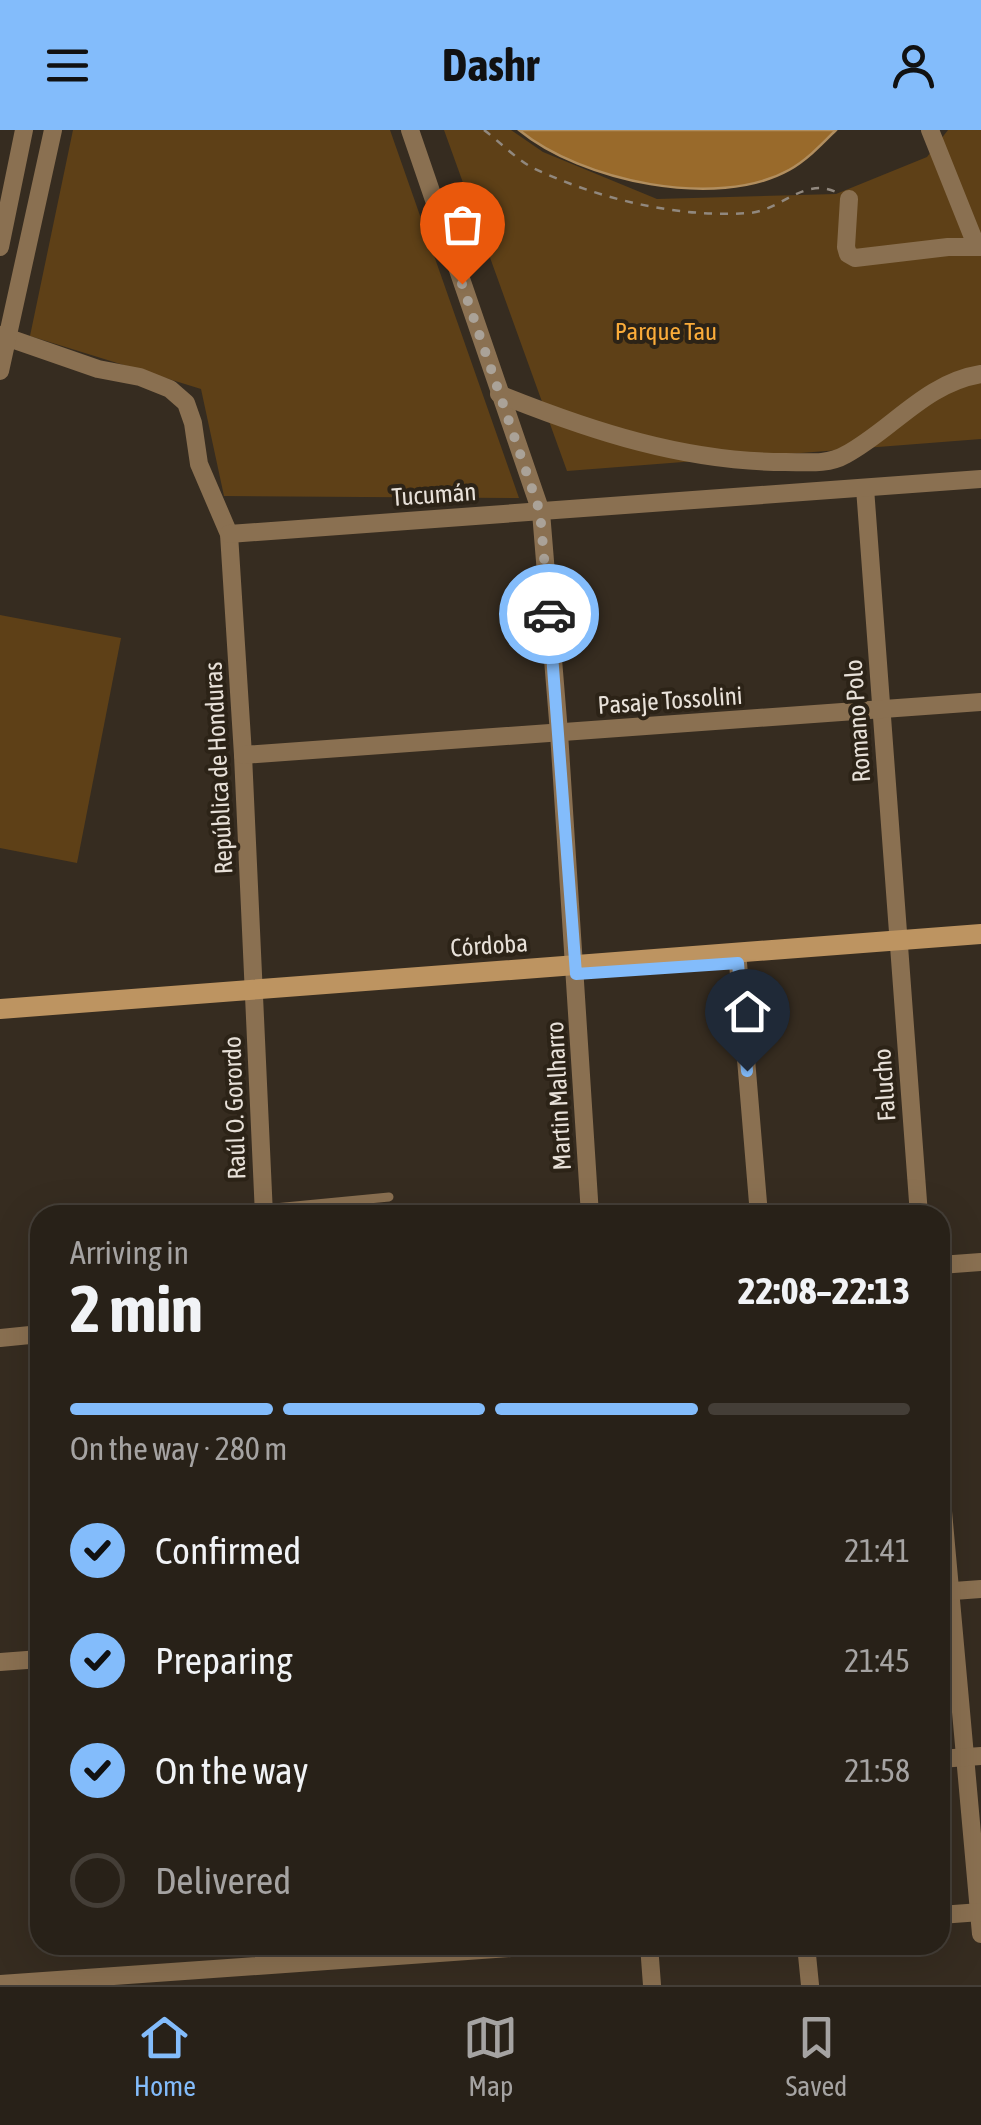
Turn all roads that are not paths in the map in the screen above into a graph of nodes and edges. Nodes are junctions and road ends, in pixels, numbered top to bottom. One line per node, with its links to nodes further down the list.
1 (24, 130): 7 (street)
2 (53, 130): 8 (street)
3 (410, 130): 11 (street, Martin Malharro)
4 (930, 130): 6 (street)
5 (850, 198): 6 (street)
6 (978, 246)
7 (0, 248)
8 (3, 336): 9 (street); 15 (street)
9 (0, 371)
10 (981, 374): 11 (street)
11 (498, 394): 14 (street, Martin Malharro)
12 (981, 479): 13 (street, Tucumán)
13 (865, 488): 14 (street, Tucumán); 17 (street, Romano Polo)
14 (540, 512): 15 (street, Tucumán); 18 (street, Martin Malharro)
15 (229, 534): 19 (street, República de Honduras)
16 (981, 702): 17 (street, Pasaje Tossolini)
17 (881, 710): 18 (street, Pasaje Tossolini); 21 (street, Romano Polo)
18 (559, 732): 19 (street, Pasaje Tossolini); 24 (street, Martin Malharro)
19 (243, 755): 25 (street, República de Honduras)
20 (981, 934): 21 (street, Córdoba)
21 (898, 946): 22 (street, Córdoba); 23 (street, Córdoba); 24 (street, Córdoba); 33 (street, Falucho)
22 (981, 946)
23 (738, 963): 24 (street, Córdoba); 32 (street)
24 (575, 969): 25 (street, Córdoba); 31 (street, Martin Malharro)
25 (255, 993): 26 (street, Córdoba); 27 (street, Córdoba); 29 (street, Raúl O. Gorordo)
26 (0, 1009)
27 (0, 1018)
28 (389, 1197): 30 (lane)
29 (264, 1205)
30 (322, 1205)
31 (589, 1205)
32 (758, 1205)
33 (918, 1205)
34 (981, 1262): 35 (street)
35 (950, 1264)
36 (30, 1335): 37 (street)
37 (0, 1338)
38 (981, 1589): 39 (street)
39 (950, 1591)
40 (950, 1625): 43 (street)
41 (30, 1660): 42 (street)
42 (0, 1662)
43 (973, 1757): 44 (street)
44 (980, 1912): 45 (street); 46 (street)
45 (950, 1915)
46 (981, 1934)
47 (412, 1955): 50 (street)
48 (650, 1955): 51 (street)
49 (807, 1955): 52 (street)
50 (0, 1984)
51 (652, 1985)
52 (810, 1985)

